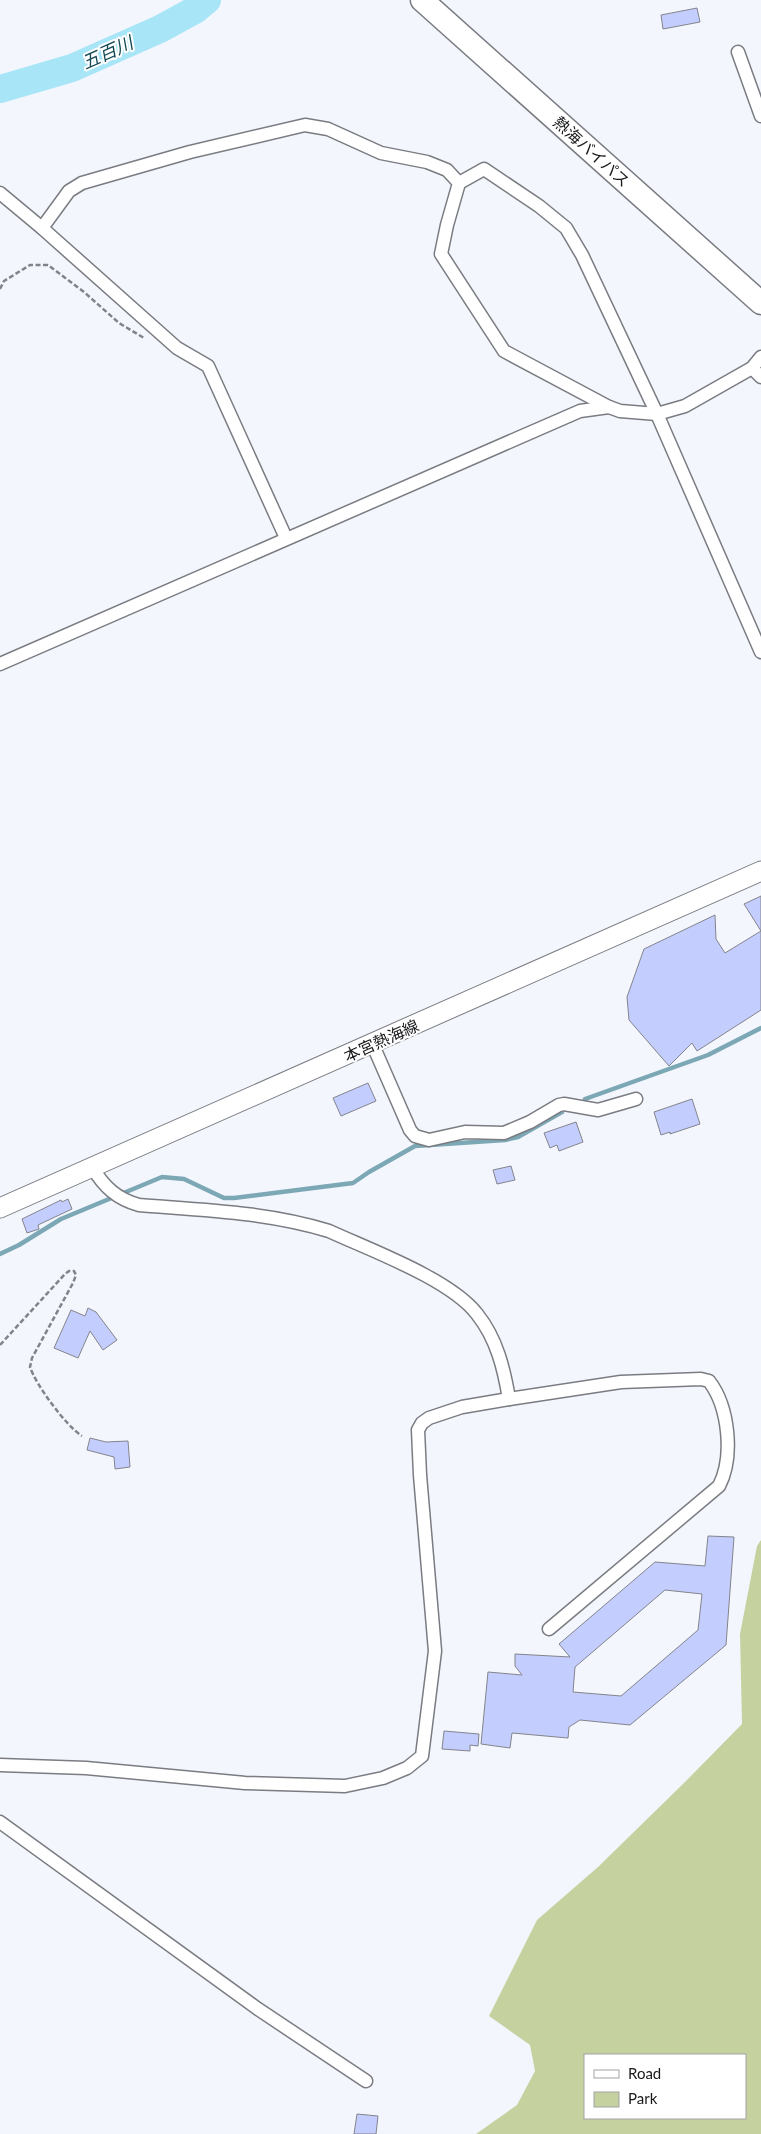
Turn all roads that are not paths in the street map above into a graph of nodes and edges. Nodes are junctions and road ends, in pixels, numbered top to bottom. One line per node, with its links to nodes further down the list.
1 (422, 0): 7 (highway, 熱海バイパス)
2 (738, 52): 3 (street)
3 (761, 116)
4 (459, 183): 6 (street); 10 (street); 11 (street)
5 (0, 193): 6 (street)
6 (42, 228): 12 (street)
7 (761, 303)
8 (761, 357): 9 (street)
9 (756, 373): 11 (street)
10 (610, 407): 11 (street); 12 (street)
11 (657, 414): 13 (street)
12 (286, 538): 14 (street)
13 (761, 652)
14 (0, 664)
15 (761, 871): 16 (main road, 本宮熱海線)
16 (372, 1043): 17 (street); 18 (main road, 本宮熱海線)
17 (636, 1099)
18 (92, 1167): 19 (main road, 本宮熱海線); 20 (street)
19 (0, 1208)
20 (509, 1399): 21 (street); 22 (street)
21 (549, 1629)
22 (0, 1765)
23 (0, 1822): 24 (street)
24 (366, 2081)

